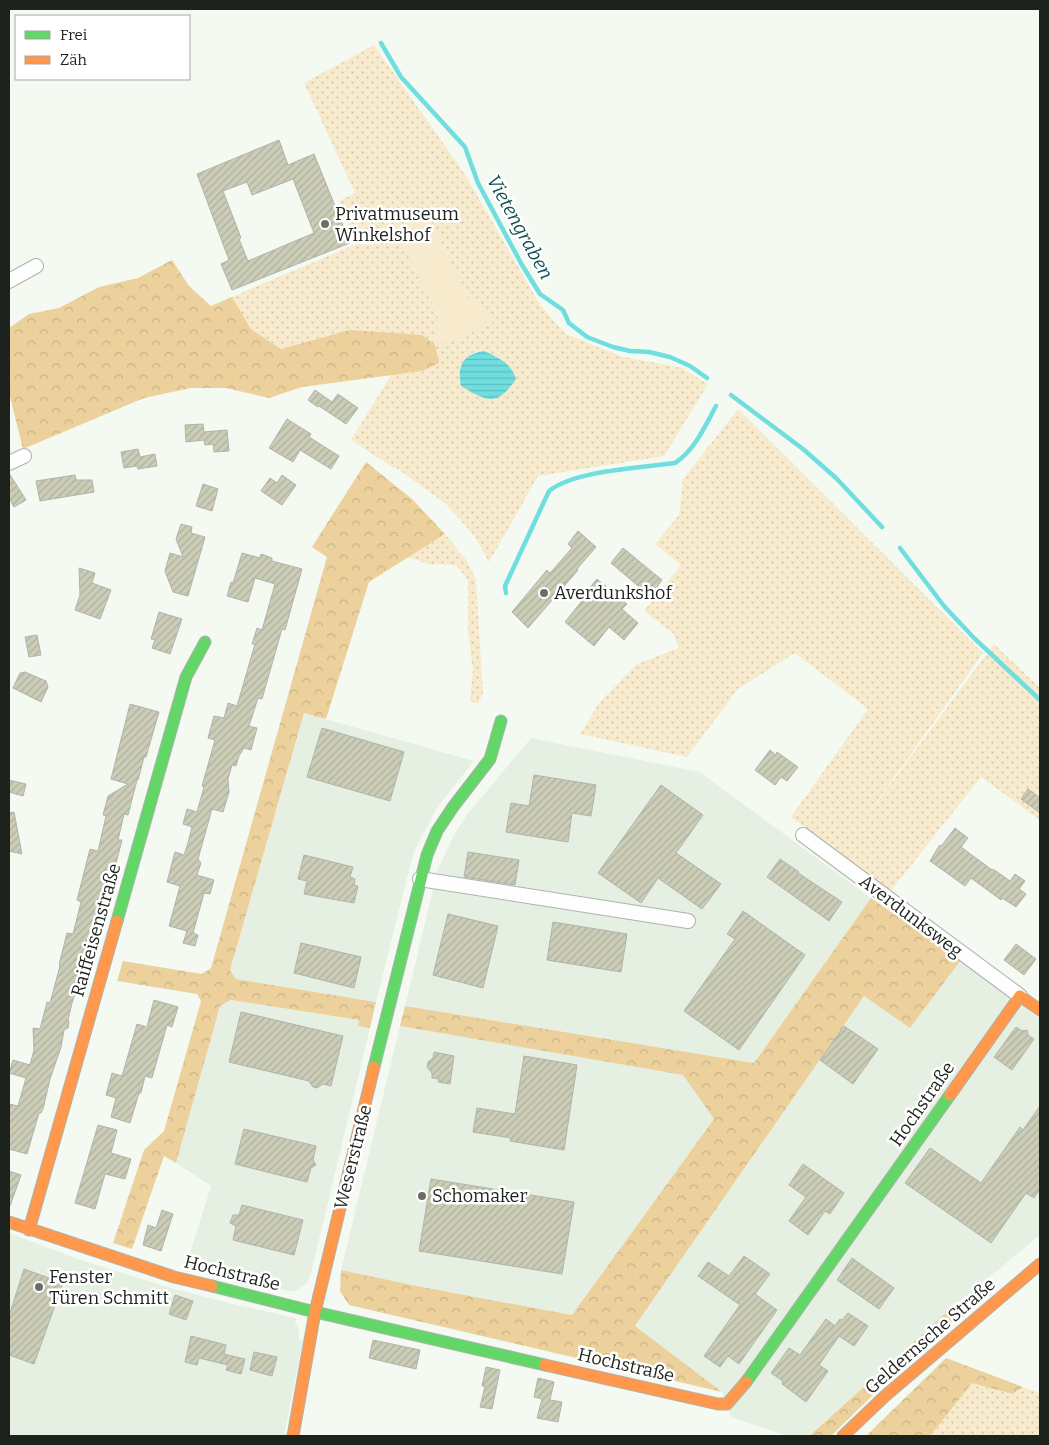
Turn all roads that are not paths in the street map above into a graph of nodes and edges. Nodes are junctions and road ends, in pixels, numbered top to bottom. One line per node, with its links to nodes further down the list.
1 (36, 266): 2 (street)
2 (9, 281)
3 (24, 456): 4 (street)
4 (9, 463)
5 (204, 642): 13 (street, Raiffeisenstraße)
6 (501, 721): 8 (street, Weserstraße)
7 (803, 835): 10 (street, Averdunksweg)
8 (420, 879): 9 (street); 15 (street, Weserstraße)
9 (688, 922)
10 (1020, 996): 11 (street); 15 (street, Hochstraße)
11 (1040, 1010)
12 (9, 1222): 13 (street, Hochstraße)
13 (29, 1230): 15 (street, Hochstraße)
14 (1040, 1264): 17 (street, Geldernsche Straße)
15 (315, 1312): 16 (street, Weserstraße)
16 (293, 1436)
17 (843, 1436)

